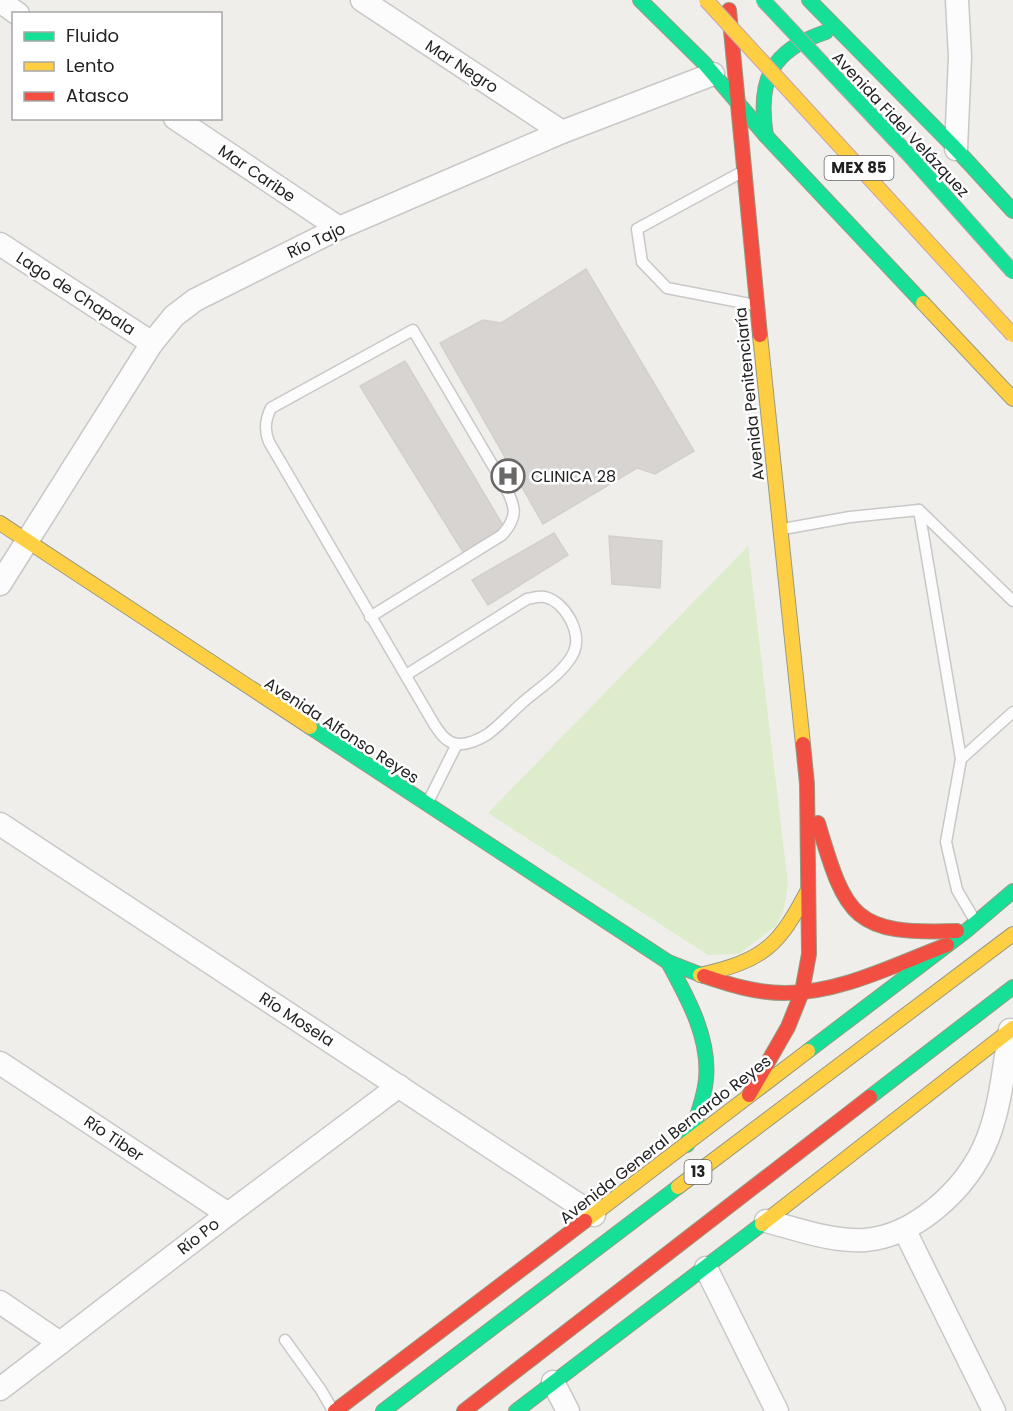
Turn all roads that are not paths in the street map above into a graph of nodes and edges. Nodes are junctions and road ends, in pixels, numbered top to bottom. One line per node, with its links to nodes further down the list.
1 (362, 0): 14 (street, Mar Negro)
2 (640, 0): 11 (main road)
3 (706, 0): 23 (main road, MEX 85, bridge)
4 (728, 0): 12 (main road, Avenida Penitenciaría)
5 (763, 0): 21 (main road, Avenida Fidel Velázquez / MEX 85, bridge)
6 (809, 0): 10 (main road)
7 (957, 0): 16 (street)
8 (0, 1): 9 (street)
9 (15, 12)
10 (839, 31): 15 (main road); 16 (main road)
11 (713, 74): 12 (main road); 14 (street, Río Tajo)
12 (737, 103): 15 (main road); 17 (main road, Avenida Penitenciaría)
13 (178, 120): 19 (street, Mar Caribe)
14 (562, 132): 19 (street, Río Tajo)
15 (766, 136): 25 (main road)
16 (956, 149): 18 (main road)
17 (743, 172): 22 (main road, Avenida Penitenciaría); 22 (lane)
18 (1013, 211)
19 (339, 228): 24 (street, Río Tajo)
20 (0, 244): 24 (street, Lago de Chapala)
21 (1013, 272)
22 (757, 305): 28 (main road, Avenida Penitenciaría)
23 (1013, 334)
24 (152, 343): 29 (street, Río Tajo)
25 (1013, 399)
26 (919, 510): 28 (lane); 31 (lane); 36 (lane)
27 (0, 523): 29 (main road, Avenida Alfonso Reyes)
28 (780, 529): 37 (main road, Avenida Penitenciaría)
29 (27, 541): 30 (street, Río Tajo); 38 (main road, Avenida Alfonso Reyes)
30 (0, 584)
31 (1013, 601)
32 (370, 617): 32 (lane); 33 (lane)
33 (406, 675): 35 (lane); 35 (lane)
34 (1013, 712): 36 (lane)
35 (457, 744): 38 (lane)
36 (961, 759): 42 (lane)
37 (807, 784): 40 (main road, Avenida Penitenciaría); 42 (main road, Avenida Penitenciaría)
38 (427, 805): 45 (main road, Avenida Alfonso Reyes)
39 (0, 824): 51 (street, Río Mosela)
40 (808, 889): 46 (main road); 48 (main road, Avenida Penitenciaría)
41 (1013, 891): 42 (main road, Avenida General Bernardo Reyes)
42 (971, 927): 44 (main road, Avenida General Bernardo Reyes)
43 (1013, 934): 65 (main road, 13)
44 (947, 945): 48 (main road, Avenida Alfonso Reyes); 52 (main road, Avenida General Bernardo Reyes)
45 (668, 962): 46 (main road, Avenida Alfonso Reyes); 53 (main road, Avenida Alfonso Reyes)
46 (700, 975): 48 (main road, Avenida Alfonso Reyes)
47 (1013, 987): 66 (main road)
48 (802, 992): 52 (main road, Avenida Penitenciaría)
49 (1012, 1029): 56 (main road); 57 (street)
50 (0, 1063): 54 (street, Río Tiber)
51 (399, 1086): 54 (street, Río Po); 55 (street, Río Mosela)
52 (748, 1095): 53 (main road, Avenida General Bernardo Reyes)
53 (687, 1144): 55 (main road, Avenida General Bernardo Reyes)
54 (228, 1214): 61 (street, Río Po)
55 (594, 1215): 64 (main road, Avenida General Bernardo Reyes)
56 (766, 1221): 57 (street); 58 (main road)
57 (905, 1230): 70 (street)
58 (706, 1268): 62 (main road); 69 (street)
59 (0, 1302): 61 (street)
60 (285, 1340): 64 (lane)
61 (60, 1343): 63 (street, Río Po)
62 (553, 1382): 67 (main road); 68 (street)
63 (0, 1389)
64 (334, 1411)
65 (382, 1411)
66 (464, 1411)
67 (516, 1411)
68 (568, 1411)
69 (777, 1411)
70 (994, 1411)

